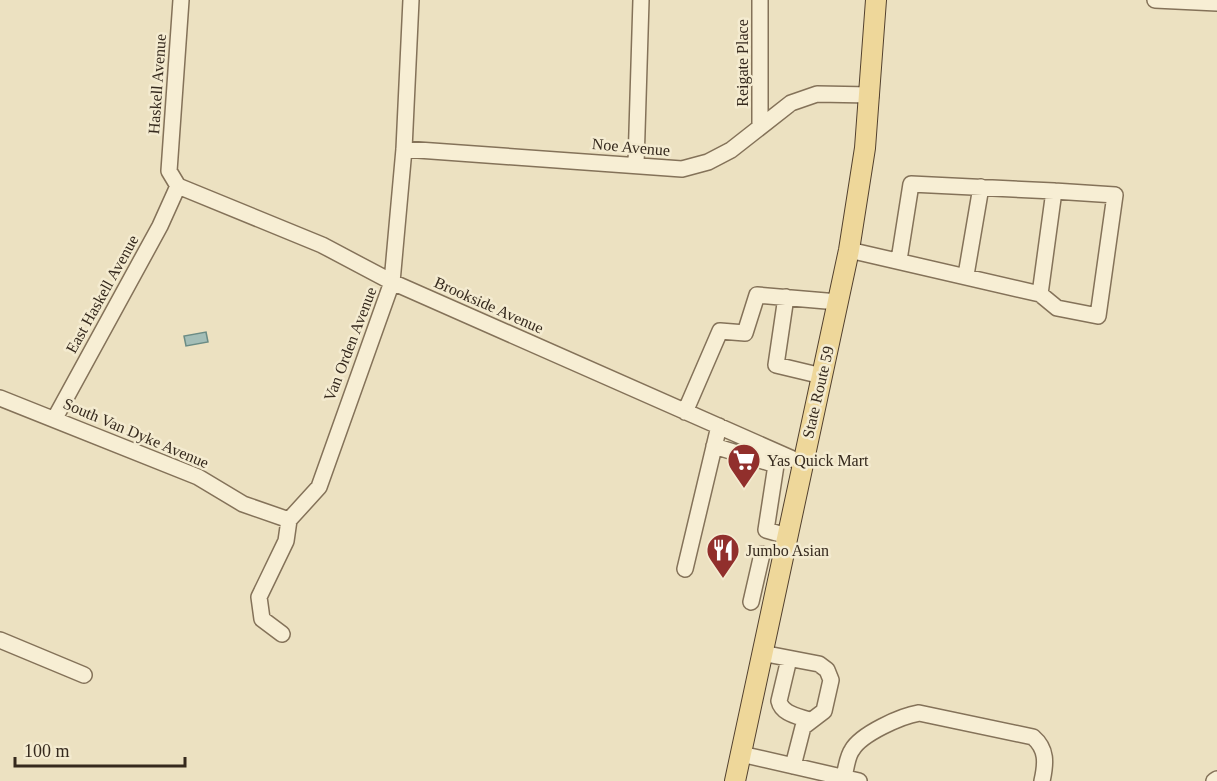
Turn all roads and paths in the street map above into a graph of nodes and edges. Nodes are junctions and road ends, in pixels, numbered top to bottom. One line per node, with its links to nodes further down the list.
1 (181, 0): 12 (street, Haskell Avenue)
2 (411, 0): 10 (street, Van Orden Avenue)
3 (641, 0): 11 (street)
4 (760, 0): 9 (street, Reigate Place)
5 (876, 0): 8 (main road, State Route 59)
6 (1155, 0): 7 (street)
7 (1217, 3)
8 (871, 96): 9 (street, Noe Avenue); 15 (main road, State Route 59)
9 (760, 125): 11 (street, Noe Avenue)
10 (404, 149): 11 (street, Noe Avenue); 18 (street, Van Orden Avenue)
11 (636, 164)
12 (178, 186): 18 (street, Brookside Avenue); 25 (street, East Haskell Avenue)
13 (981, 187): 14 (street); 16 (street); 17 (street)
14 (1054, 191): 19 (street); 19 (street)
15 (849, 250): 16 (street); 21 (main road, State Route 59)
16 (899, 260): 17 (street)
17 (966, 275): 19 (street)
18 (392, 282): 24 (street, Brookside Avenue); 30 (street, Van Orden Avenue)
19 (1040, 294)
20 (786, 297): 21 (street); 22 (street); 24 (street)
21 (838, 302): 22 (main road, State Route 59)
22 (822, 376): 29 (main road, State Route 59)
23 (0, 398): 25 (street, South Van Dyke Avenue)
24 (685, 412): 26 (street, Brookside Avenue)
25 (55, 418): 30 (street, South Van Dyke Avenue)
26 (718, 426): 27 (street); 28 (street, Brookside Avenue)
27 (714, 446): 28 (street); 35 (street)
28 (778, 459): 29 (street, Brookside Avenue); 31 (street)
29 (802, 463): 32 (main road, State Route 59)
30 (289, 520): 37 (street, Van Orden Avenue)
31 (766, 530): 32 (street); 33 (street)
32 (787, 536): 34 (main road, State Route 59)
33 (762, 554): 34 (street); 36 (street)
34 (782, 560): 39 (main road, State Route 59)
35 (686, 569)
36 (751, 602)
37 (282, 634)
38 (0, 640): 41 (street)
39 (762, 653): 40 (street); 43 (main road, State Route 59)
40 (789, 659): 42 (street); 42 (street)
41 (84, 675)
42 (809, 720): 44 (street)
43 (741, 754): 44 (street); 46 (main road, State Route 59)
44 (793, 766): 45 (street)
45 (844, 777): 47 (street); 48 (street)
46 (735, 781)
47 (859, 781)
48 (1042, 781)

